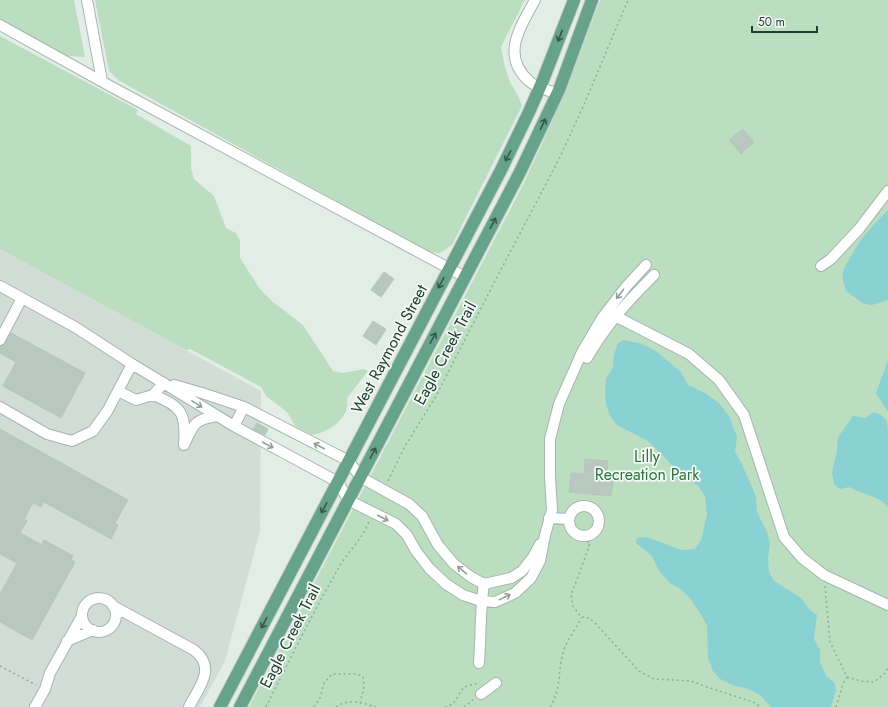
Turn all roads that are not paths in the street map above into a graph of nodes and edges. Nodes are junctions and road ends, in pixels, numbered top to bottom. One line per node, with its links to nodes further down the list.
1 (87, 0): 6 (street)
2 (535, 0): 7 (street)
3 (574, 0): 7 (main road, West Raymond Street, one-way to 7)
4 (592, 0): 8 (main road)
5 (0, 25): 6 (street)
6 (102, 81): 12 (street)
7 (540, 87): 8 (street); 12 (main road, West Raymond Street, one-way to 12)
8 (557, 94): 14 (main road, one-way to 8)
9 (888, 191): 11 (street)
10 (646, 265): 23 (street, one-way to 23)
11 (821, 266)
12 (449, 268): 14 (street); 28 (main road, West Raymond Street, one-way to 28)
13 (654, 275): 17 (street)
14 (465, 277): 29 (main road, one-way to 14)
15 (0, 286): 16 (street)
16 (22, 298): 18 (street); 19 (street)
17 (616, 316): 23 (street); 37 (street)
18 (0, 340)
19 (132, 364): 20 (street); 21 (street)
20 (164, 383): 22 (street); 25 (street); 26 (street, one-way to 26)
21 (118, 391): 22 (street); 24 (street)
22 (153, 395): 26 (street)
23 (559, 404): 32 (street)
24 (0, 407)
25 (244, 407): 27 (street); 28 (street, one-way to 25)
26 (217, 416): 27 (street)
27 (234, 426): 30 (street, one-way to 30)
28 (349, 461): 29 (street); 30 (main road, West Raymond Street)
29 (360, 477): 31 (main road); 35 (street, one-way to 29)
30 (338, 482): 31 (street); 49 (main road, West Raymond Street, one-way to 49)
31 (348, 500): 36 (street, one-way to 36); 50 (main road)
32 (549, 518): 33 (street); 34 (street)
33 (569, 519): 33 (street)
34 (545, 535): 35 (street); 36 (street, one-way to 34)
35 (484, 584): 36 (street)
36 (481, 601): 44 (street)
37 (888, 605)
38 (113, 606): 39 (street); 40 (street); 41 (street)
39 (82, 616): 42 (street); 43 (street)
40 (134, 617): 41 (street); 48 (street)
41 (116, 619): 42 (street)
42 (92, 630): 43 (street)
43 (67, 641): 47 (street)
44 (480, 663)
45 (496, 683): 46 (street)
46 (481, 694)
47 (35, 707)
48 (188, 707)
49 (220, 707)
50 (240, 707)

